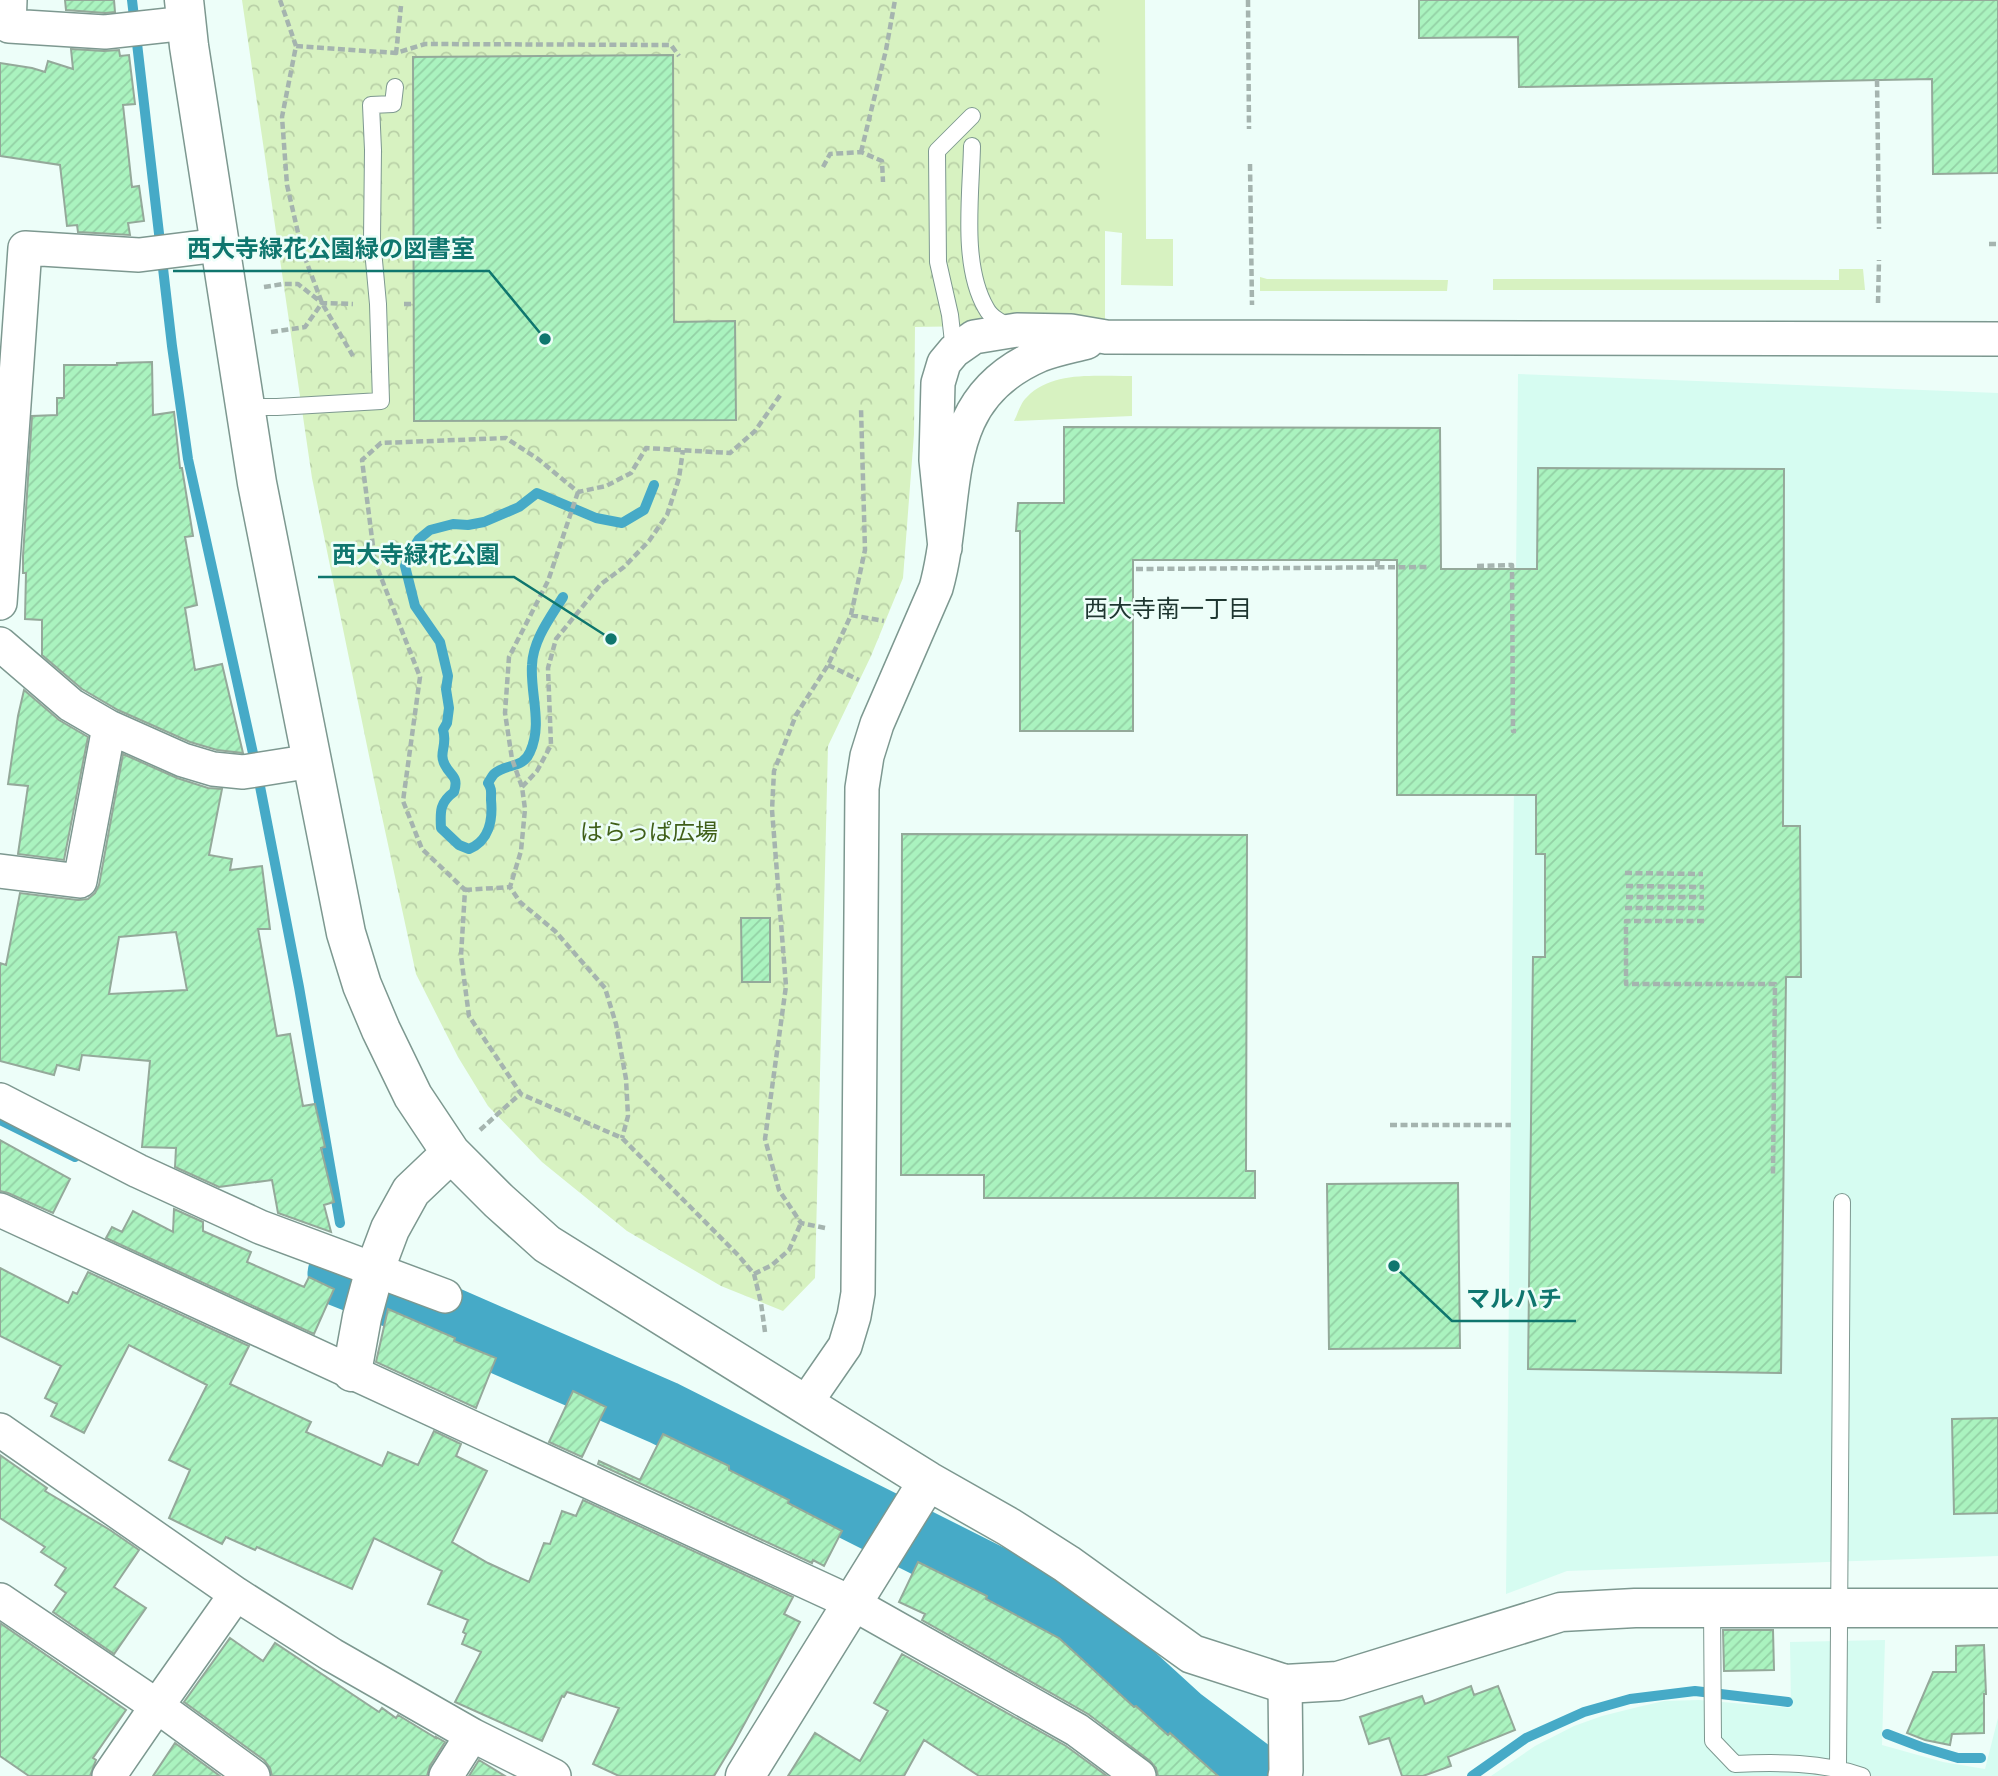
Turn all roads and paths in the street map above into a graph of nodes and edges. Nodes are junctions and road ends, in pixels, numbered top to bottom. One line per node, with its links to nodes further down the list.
1 (10, 0): 6 (street)
2 (280, 0): 7 (path)
3 (895, 0): 15 (path)
4 (1248, 0): 13 (path)
5 (401, 6): 8 (path)
6 (185, 12): 22 (street)
7 (296, 46): 8 (path); 25 (path)
8 (396, 53): 9 (path); 11 (path)
9 (679, 56)
10 (1877, 80): 19 (path)
11 (395, 87): 35 (lane)
12 (972, 116): 30 (lane)
13 (1249, 129)
14 (972, 146): 28 (lane)
15 (861, 152): 17 (path); 18 (path)
16 (1250, 164): 27 (path)
17 (823, 167)
18 (883, 182)
19 (1878, 229)
20 (1989, 244): 21 (path)
21 (1998, 244)
22 (219, 245): 36 (street); 46 (street)
23 (1879, 260): 26 (path)
24 (256, 288): 25 (path)
25 (322, 303): 29 (path); 35 (path)
26 (1878, 303)
27 (1252, 305)
28 (1017, 330): 30 (street); 31 (street)
29 (263, 333)
30 (959, 334): 33 (street); 40 (street)
31 (1106, 337): 32 (street); 33 (street)
32 (1998, 339)
33 (1043, 354): 40 (street)
34 (781, 394): 38 (path)
35 (381, 401): 36 (lane)
36 (244, 407): 54 (street)
37 (861, 408): 47 (path)
38 (683, 450): 39 (path); 55 (path)
39 (578, 492): 55 (path); 62 (path)
40 (945, 548): 84 (street)
41 (1378, 560): 43 (path)
42 (1477, 566): 53 (path)
43 (1377, 567): 44 (path); 45 (path)
44 (1430, 567)
45 (1136, 569)
46 (0, 603)
47 (850, 615): 48 (path); 50 (path)
48 (895, 623)
49 (0, 644): 52 (street)
50 (828, 665): 51 (path); 77 (path)
51 (866, 684)
52 (109, 727): 54 (street); 56 (street)
53 (1516, 731)
54 (312, 761): 73 (street)
55 (522, 787): 60 (path)
56 (0, 871)
57 (1625, 873): 58 (path)
58 (1703, 874)
59 (1626, 886): 61 (path)
60 (510, 887): 62 (path); 72 (path)
61 (1704, 887)
62 (465, 890): 68 (path)
63 (1626, 897): 64 (path)
64 (1704, 897)
65 (1625, 908): 66 (path)
66 (1704, 908)
67 (1704, 921): 74 (path)
68 (521, 1094): 72 (path); 73 (path)
69 (0, 1100): 79 (street)
70 (1390, 1125): 71 (path)
71 (1511, 1125)
72 (622, 1138): 80 (path)
73 (465, 1142): 79 (street); 84 (street)
74 (1773, 1174)
75 (1842, 1202): 91 (lane)
76 (0, 1210): 83 (street)
77 (801, 1223): 78 (path); 80 (path)
78 (830, 1229)
79 (374, 1272): 81 (street); 83 (street)
80 (754, 1274): 82 (path)
81 (445, 1296)
82 (765, 1332)
83 (352, 1372): 89 (street)
84 (805, 1404): 86 (street)
85 (0, 1430): 87 (street)
86 (920, 1492): 89 (street); 93 (street)
87 (236, 1594): 94 (street); 95 (street)
88 (0, 1600): 94 (street)
89 (852, 1603): 102 (street); 103 (street)
90 (1712, 1608): 91 (street); 93 (street); 96 (lane)
91 (1839, 1608): 92 (street); 96 (lane)
92 (1998, 1608)
93 (1285, 1684): 97 (street)
94 (157, 1706): 98 (street); 99 (street)
95 (472, 1735): 100 (street); 101 (street)
96 (1838, 1768): 104 (lane)
97 (1288, 1774)
98 (109, 1776)
99 (253, 1776)
100 (446, 1776)
101 (554, 1776)
102 (745, 1776)
103 (1139, 1776)
104 (1862, 1776)

